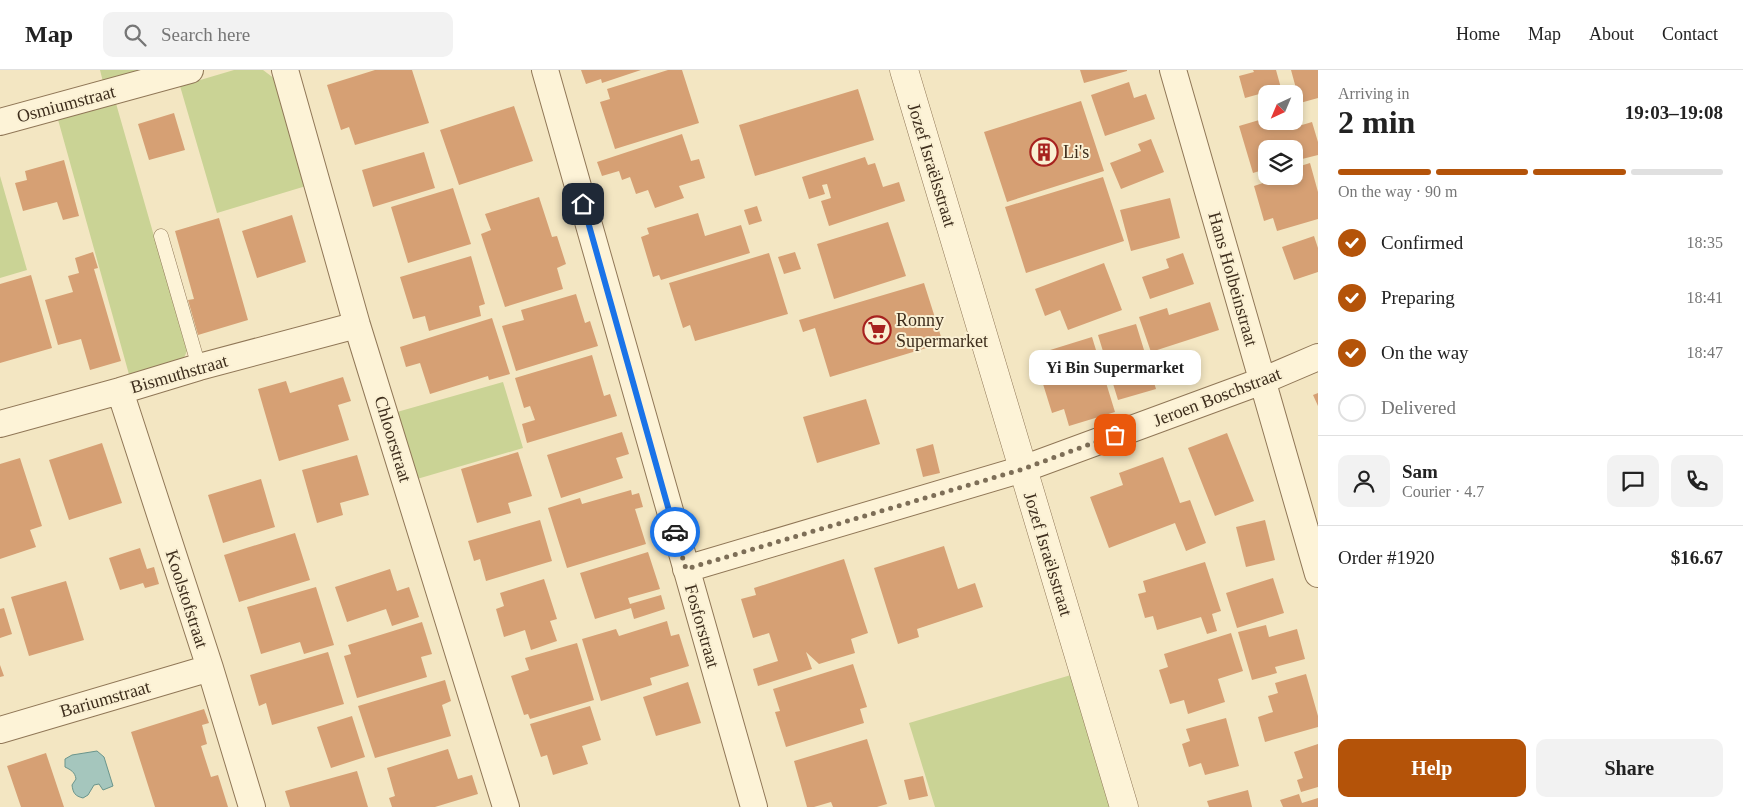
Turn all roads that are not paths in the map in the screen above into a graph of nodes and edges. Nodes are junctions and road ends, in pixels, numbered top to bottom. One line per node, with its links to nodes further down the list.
1 (190, 70): 6 (street, Osmiumstraat)
2 (285, 70): 8 (street, Chloorstraat)
3 (545, 70): 15 (street, Fosforstraat)
4 (904, 70): 14 (street, Jozef Israëlsstraat)
5 (1173, 70): 11 (street, Hans Holbeinstraat)
6 (0, 122)
7 (161, 236): 10 (lane)
8 (358, 325): 10 (street, Bismuthstraat); 20 (street, Chloorstraat)
9 (1318, 357): 11 (street, Jeroen Boschstraat)
10 (198, 367): 12 (street, Bismuthstraat)
11 (1262, 381): 14 (street, Jeroen Boschstraat); 16 (street, Hans Holbeinstraat)
12 (120, 391): 13 (street, Bismuthstraat); 17 (street, Koolstofstraat)
13 (0, 424)
14 (1023, 469): 15 (street, Jeroen Boschstraat); 22 (street, Jozef Israëlsstraat)
15 (686, 569): 21 (street, Fosforstraat)
16 (1318, 574)
17 (210, 668): 18 (street, Bariumstraat); 19 (street, Koolstofstraat)
18 (0, 730)
19 (252, 807)
20 (506, 807)
21 (754, 807)
22 (1124, 807)

